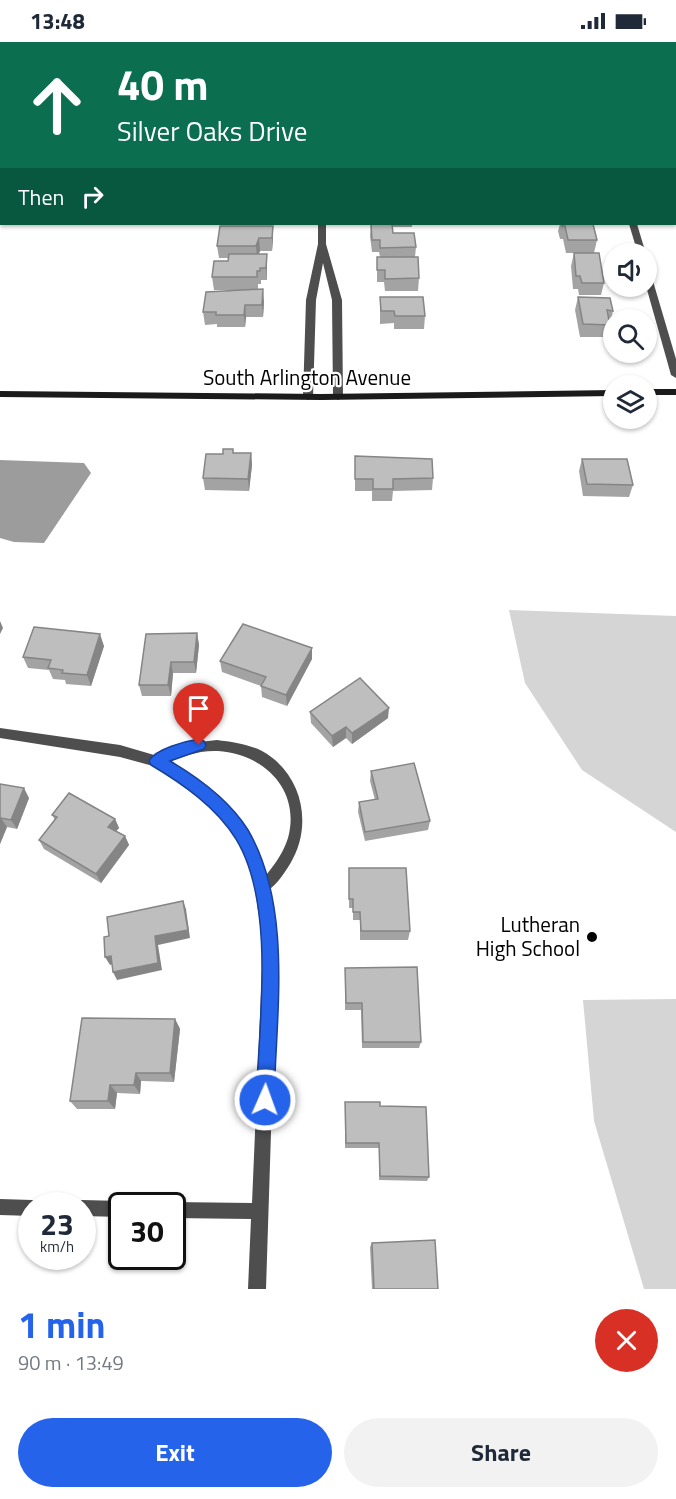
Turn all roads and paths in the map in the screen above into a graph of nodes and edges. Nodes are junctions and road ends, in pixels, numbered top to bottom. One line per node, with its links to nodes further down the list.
1 (322, 225): 4 (street)
2 (633, 225): 3 (street)
3 (639, 243)
4 (322, 244): 11 (street); 12 (street)
5 (654, 297): 6 (street)
6 (676, 375)
7 (657, 392): 8 (main road)
8 (676, 392)
9 (603, 393): 12 (main road, South Arlington Avenue)
10 (0, 394): 11 (main road, South Arlington Avenue)
11 (308, 397): 12 (main road, South Arlington Avenue)
12 (338, 397)
13 (0, 733): 14 (street)
14 (156, 761): 15 (street); 15 (street)
15 (262, 887): 19 (street)
16 (0, 1207): 17 (street)
17 (18, 1208)
18 (186, 1210): 19 (street)
19 (261, 1211): 20 (street)
20 (257, 1289)

